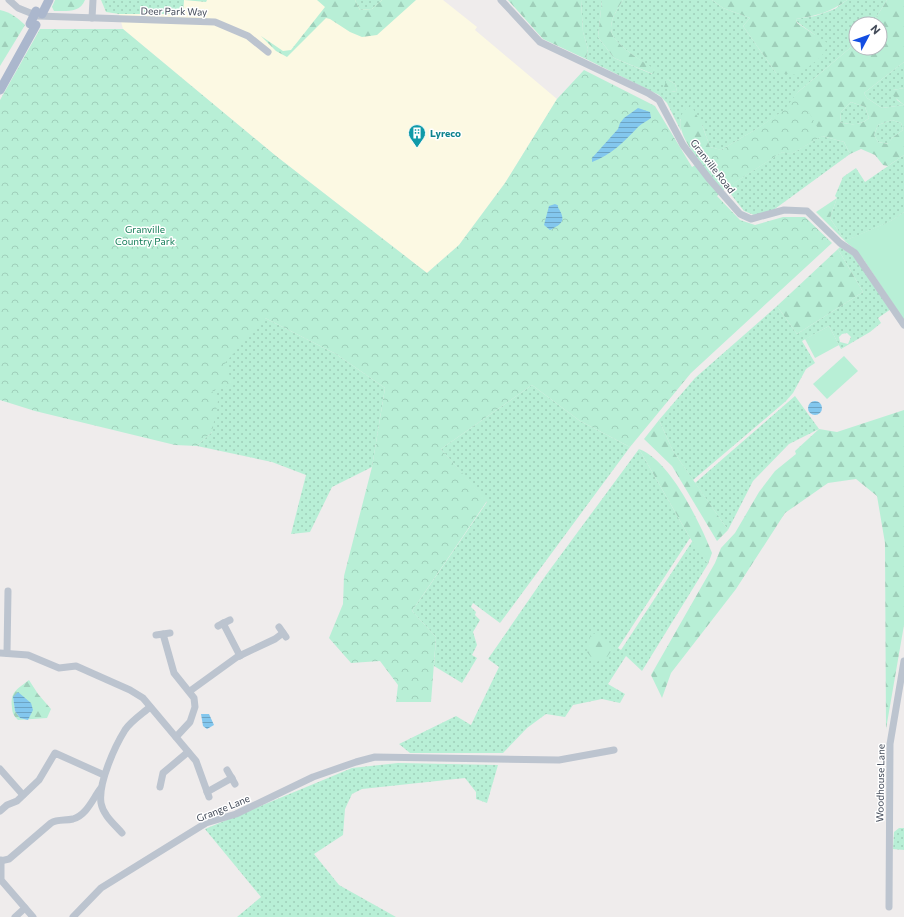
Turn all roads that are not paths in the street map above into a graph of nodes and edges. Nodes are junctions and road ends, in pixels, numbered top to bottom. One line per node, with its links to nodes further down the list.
1 (10, 0): 7 (street, Deer Park Way)
2 (42, 0): 6 (main road)
3 (49, 0): 6 (main road)
4 (93, 0): 7 (street)
5 (501, 0): 12 (street, Granville Road)
6 (39, 12): 8 (main road, bridge)
7 (92, 18): 9 (street, Deer Park Way)
8 (33, 24): 10 (main road); 11 (main road)
9 (268, 52)
10 (0, 79)
11 (0, 90)
12 (904, 325)
13 (8, 591): 15 (street)
14 (0, 600): 15 (street)
15 (8, 600): 19 (street)
16 (224, 623): 20 (street)
17 (283, 632): 20 (street)
18 (163, 634): 22 (street)
19 (3, 653): 23 (street)
20 (240, 656): 22 (street)
21 (904, 661): 38 (street, Woodhouse Lane)
22 (190, 692): 24 (street)
23 (150, 707): 24 (street); 29 (street)
24 (176, 737): 26 (street)
25 (614, 750): 41 (street, Grange Lane)
26 (188, 752): 28 (street); 31 (street)
27 (0, 769): 32 (street)
28 (227, 770)
29 (104, 775): 30 (street); 32 (street)
30 (101, 786): 34 (street); 35 (street)
31 (160, 787)
32 (24, 794): 33 (street)
33 (0, 811)
34 (122, 833)
35 (1, 861): 36 (street)
36 (1, 880): 37 (street)
37 (25, 908): 39 (street); 40 (street)
38 (889, 908)
39 (15, 917)
40 (33, 917)
41 (73, 917)

